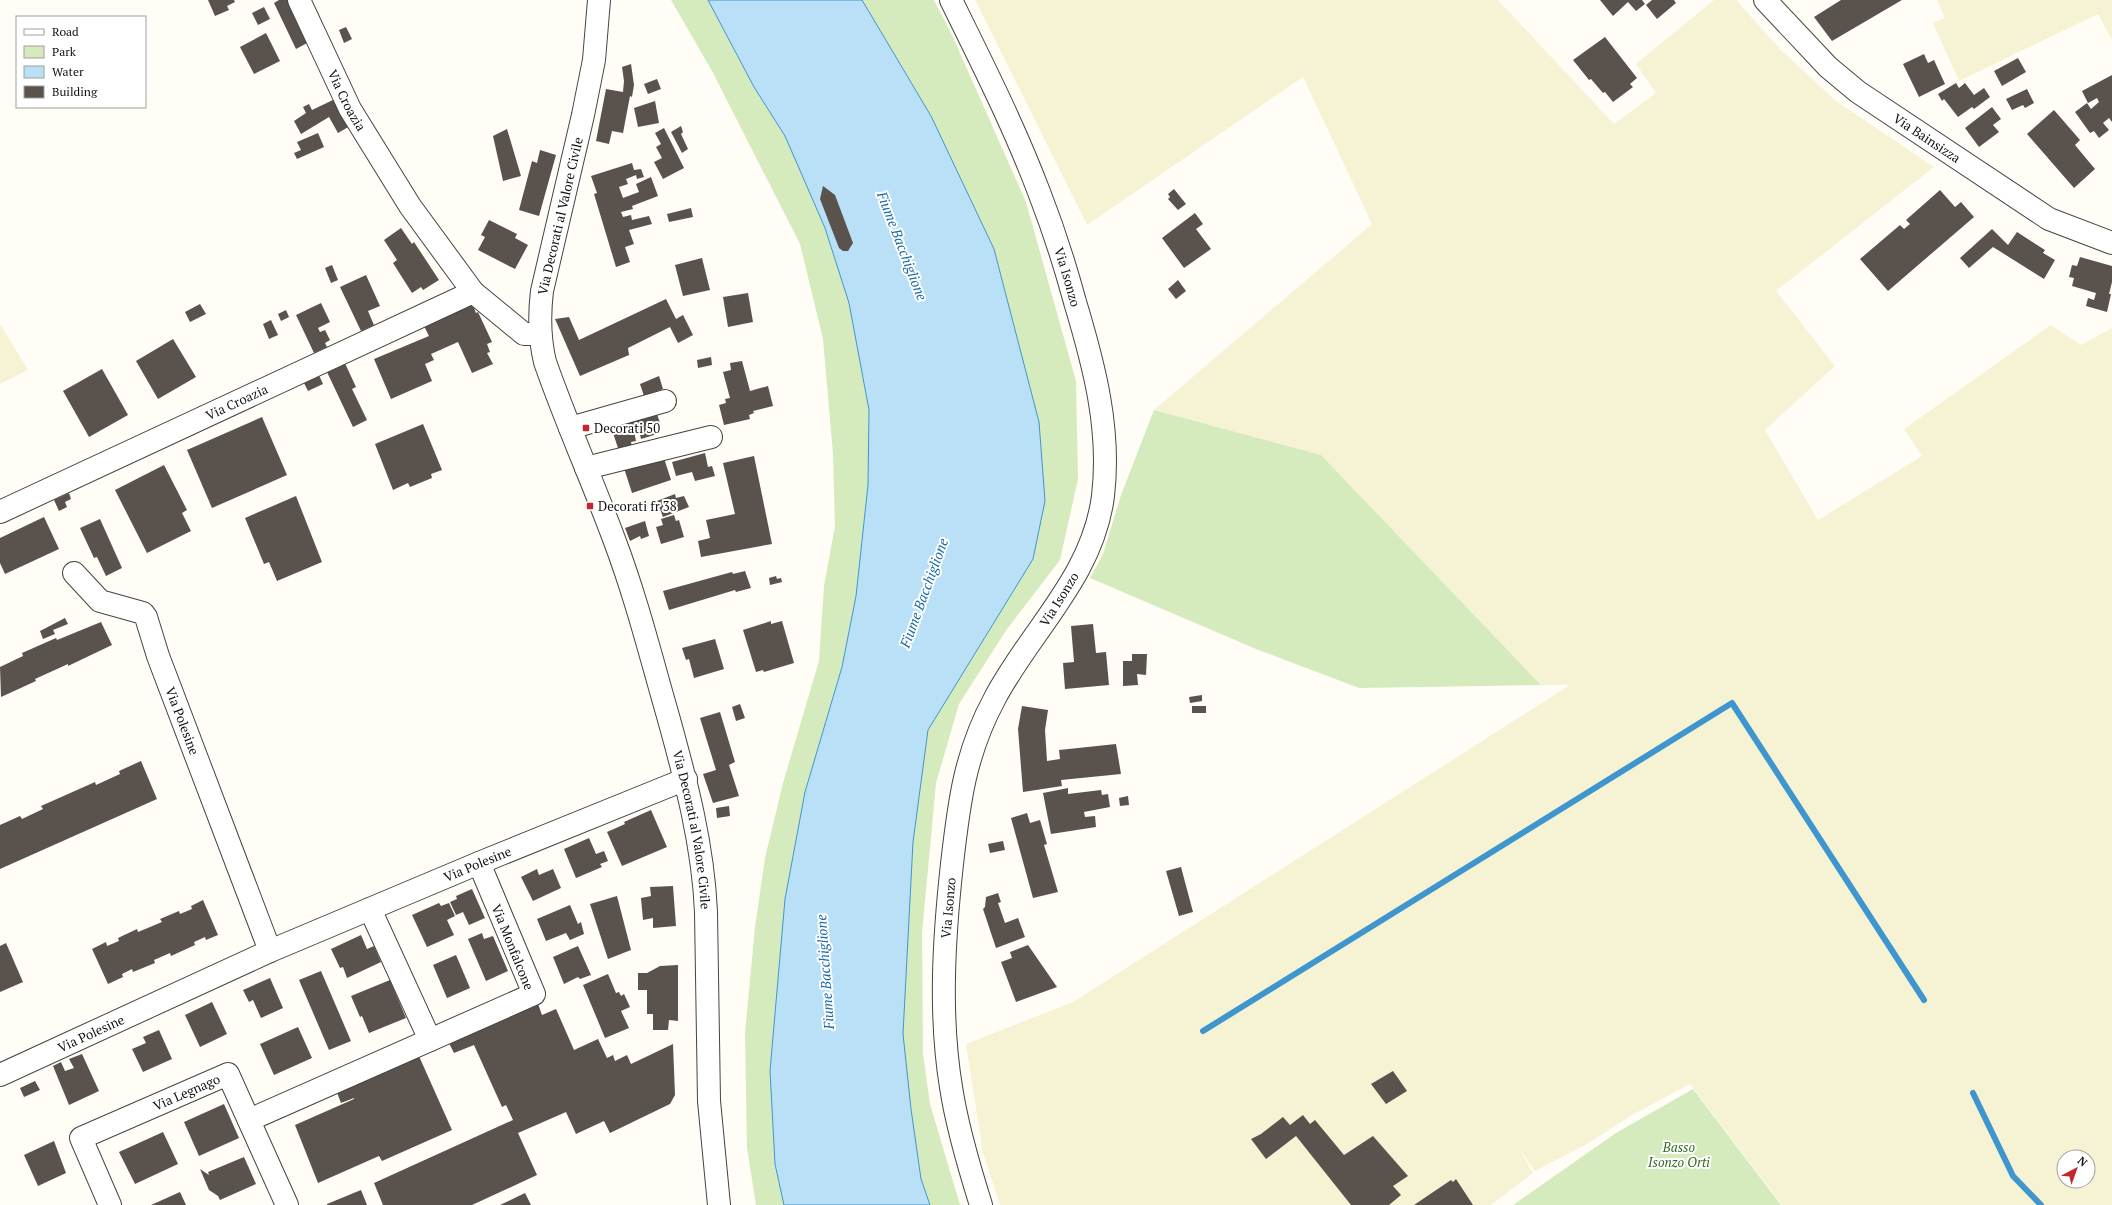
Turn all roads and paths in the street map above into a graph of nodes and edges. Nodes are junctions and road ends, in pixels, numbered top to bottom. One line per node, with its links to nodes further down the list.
1 (299, 0): 6 (street, Via Croazia)
2 (599, 0): 7 (street, Via Decorati al Valore Civile)
3 (951, 0): 24 (street, Via Isonzo)
4 (1765, 0): 5 (street, Via Bainsizza)
5 (2112, 243)
6 (473, 292): 7 (street, Via Croazia); 12 (street, Via Croazia)
7 (540, 334): 9 (street, Via Decorati al Valore Civile)
8 (665, 402): 9 (street)
9 (570, 428): 11 (street, Via Decorati al Valore Civile)
10 (711, 437): 11 (street)
11 (586, 468): 14 (street, Via Decorati al Valore Civile)
12 (0, 512)
13 (74, 574): 17 (street, Via Polesine)
14 (686, 780): 15 (street, Via Polesine); 23 (street, Via Decorati al Valore Civile)
15 (479, 863): 16 (street, Via Polesine); 18 (street, Via Monfalcone)
16 (370, 909): 17 (street, Via Polesine); 18 (street)
17 (270, 951): 19 (street, Via Polesine)
18 (430, 1040): 20 (street, Via Monfalcone)
19 (0, 1075)
20 (249, 1120): 21 (street, Via Legnago); 22 (street, Via Legnago)
21 (110, 1205)
22 (287, 1205)
23 (719, 1205)
24 (981, 1205)

